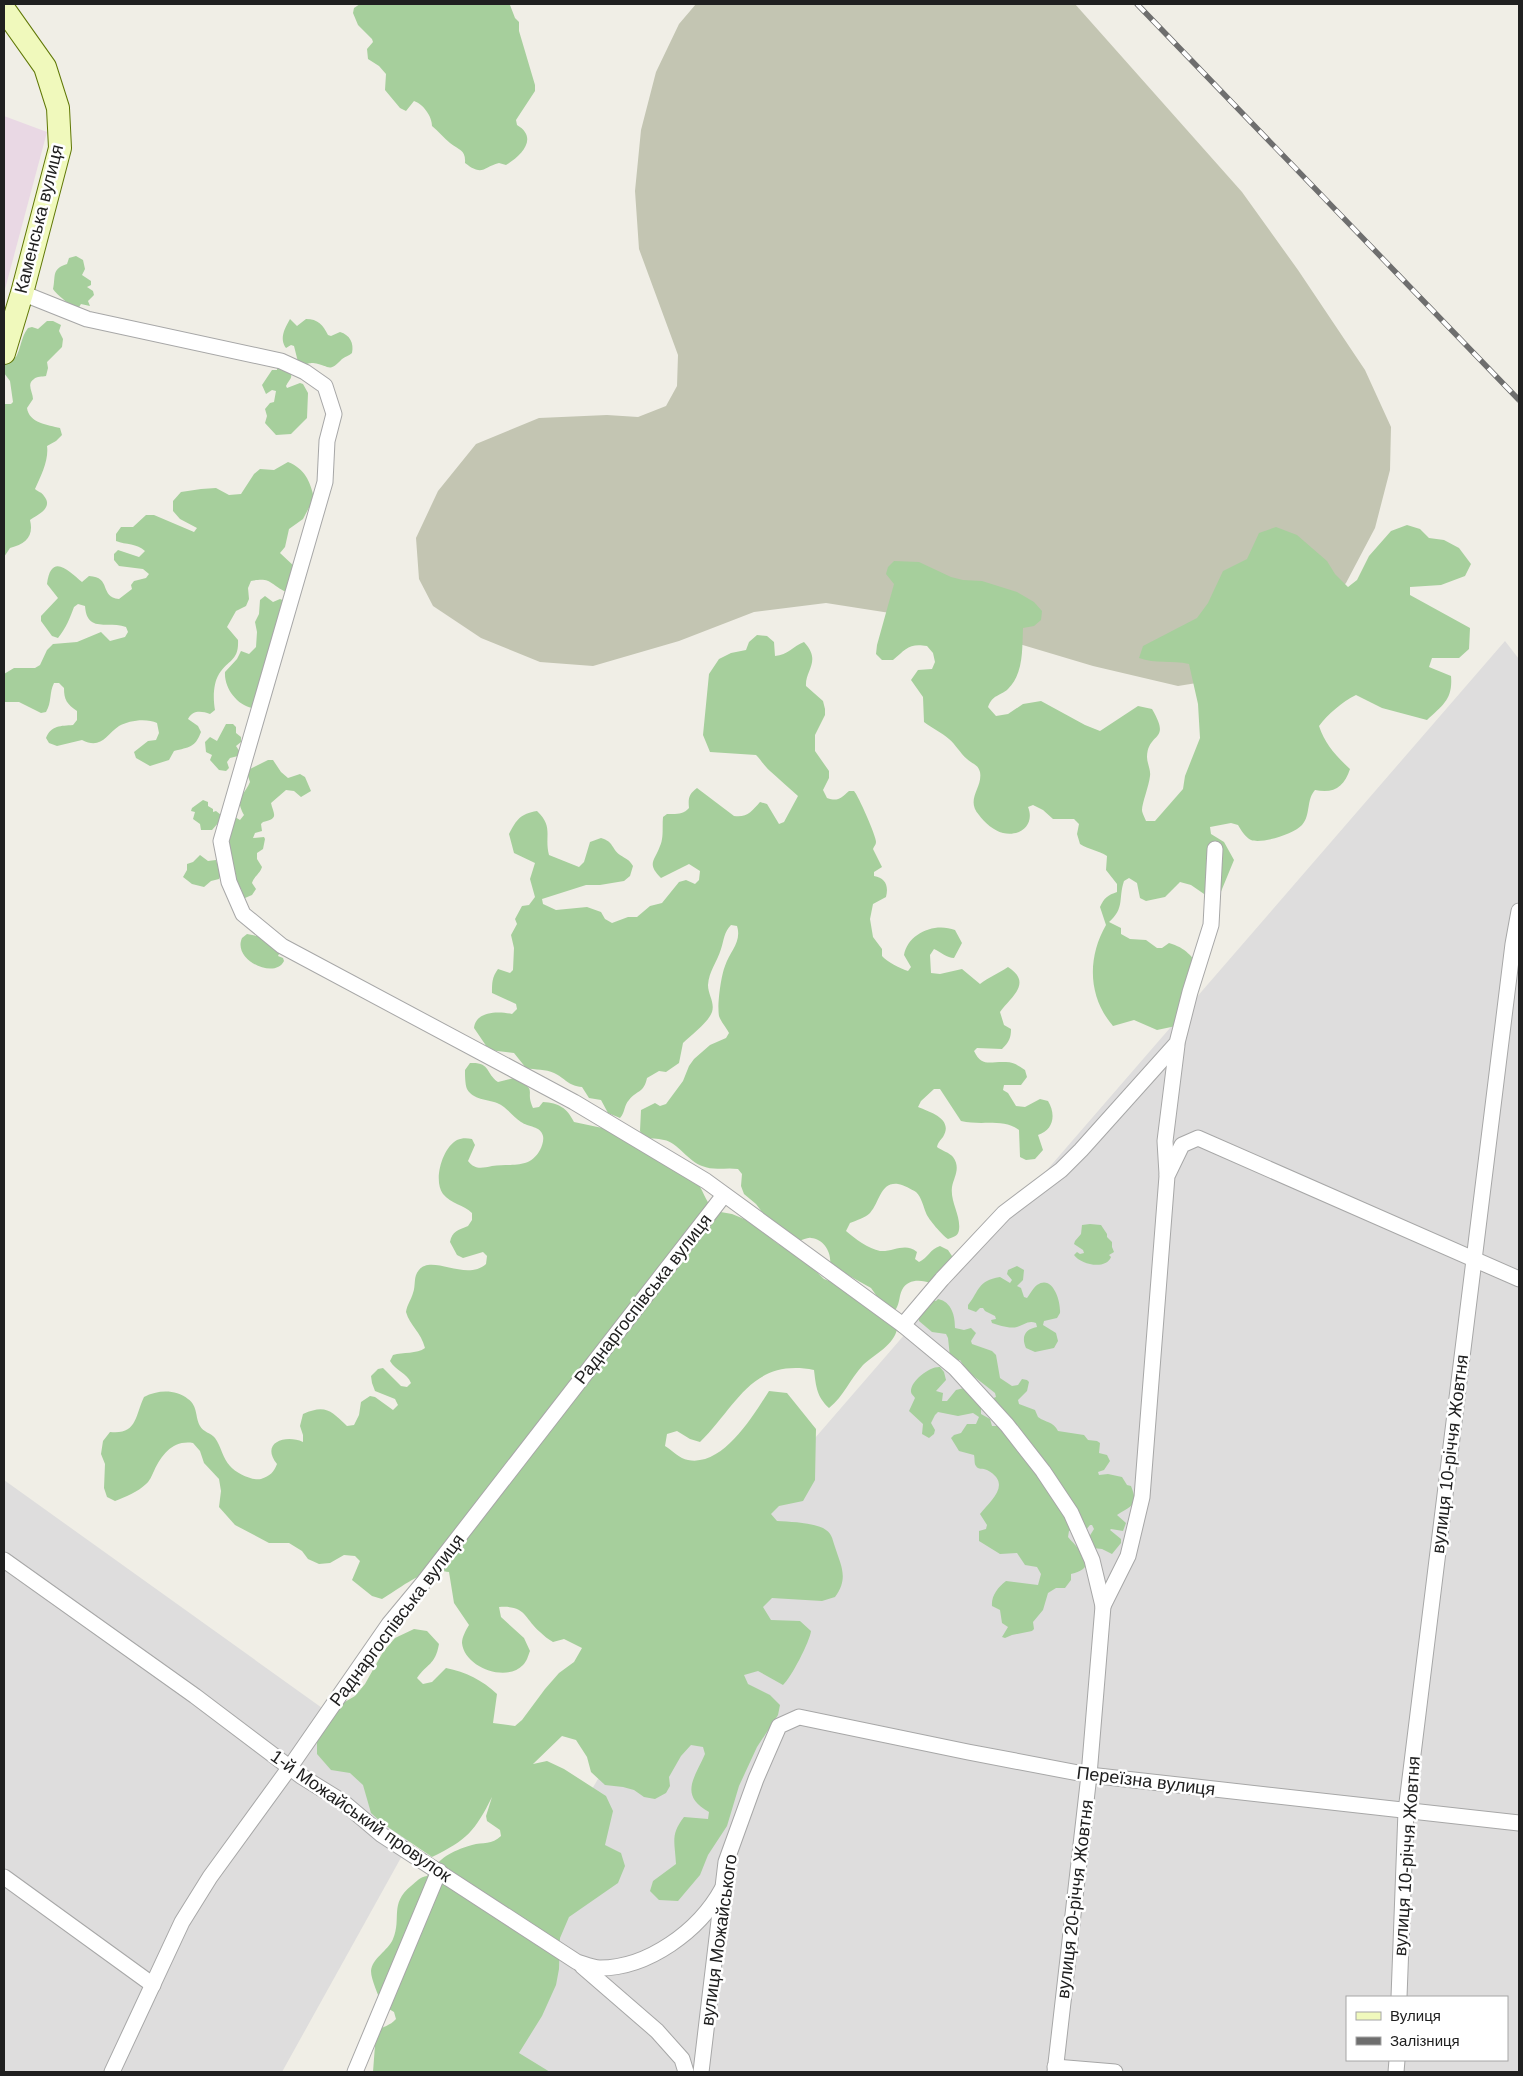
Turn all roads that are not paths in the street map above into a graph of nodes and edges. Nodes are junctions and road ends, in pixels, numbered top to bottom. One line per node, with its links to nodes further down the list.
1 (4, 9): 2 (street, Каменська вулиця)
2 (22, 294): 3 (street, Каменська вулиця); 8 (street)
3 (4, 353)
4 (1215, 849): 6 (street)
5 (1519, 912): 9 (street, вулиця 10-річчя Жовтня)
6 (1177, 1043): 7 (street); 11 (street)
7 (1167, 1176): 9 (street); 13 (street)
8 (724, 1195): 11 (street); 15 (street, Раднаргоспівська вулиця)
9 (1474, 1259): 10 (street); 17 (street, вулиця 10-річчя Жовтня)
10 (1519, 1279)
11 (903, 1325): 13 (street)
12 (4, 1560): 15 (street, 1-й Можайський провулок)
13 (1103, 1606): 16 (street, вулиця 20-річчя Жовтня)
14 (779, 1726): 16 (street, Переїзна вулиця); 21 (street, вулиця Можайського)
15 (290, 1767): 19 (street, 1-й Можайський провулок); 23 (street, Раднаргоспівська вулиця)
16 (1089, 1775): 17 (street, Переїзна вулиця); 25 (street, вулиця 20-річчя Жовтня)
17 (1406, 1811): 18 (street, Переїзна вулиця); 24 (street, вулиця 10-річчя Жовтня)
18 (1519, 1823)
19 (439, 1871): 22 (street, 1-й Можайський провулок); 27 (street)
20 (4, 1877): 23 (street)
21 (723, 1887): 22 (street, 1-й Можайський провулок); 29 (street, вулиця Можайського)
22 (577, 1962): 28 (street)
23 (153, 1985): 26 (street, Раднаргоспівська вулиця)
24 (1399, 1996)
25 (1055, 2069): 30 (street)
26 (112, 2072)
27 (355, 2072)
28 (686, 2072)
29 (700, 2072)
30 (1115, 2072)

